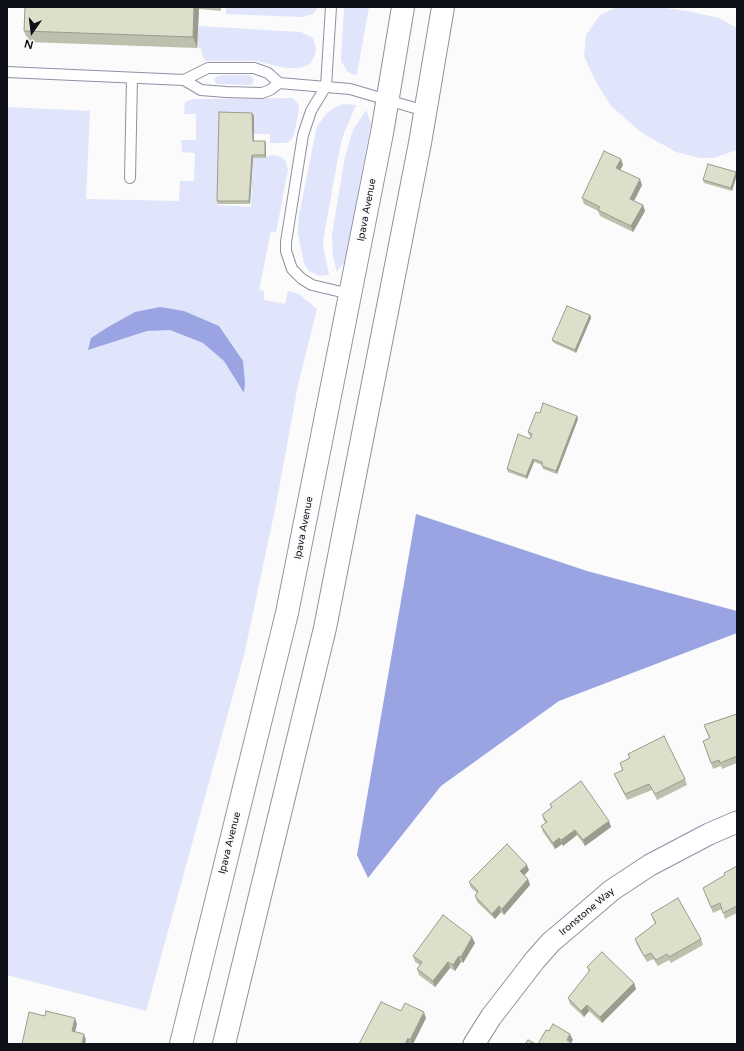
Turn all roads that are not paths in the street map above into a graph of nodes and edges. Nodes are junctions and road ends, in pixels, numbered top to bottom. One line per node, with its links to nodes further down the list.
1 (332, 7): 8 (lane)
2 (403, 7): 9 (street, Ipava Avenue)
3 (443, 7): 10 (street)
4 (7, 72): 5 (lane)
5 (132, 78): 6 (lane); 11 (lane)
6 (184, 80): 7 (lane); 7 (lane)
7 (279, 83): 8 (lane)
8 (326, 86): 9 (lane); 12 (lane)
9 (388, 99): 10 (lane); 12 (street, Ipava Avenue)
10 (425, 111): 15 (street)
11 (130, 178)
12 (350, 294): 14 (street, Ipava Avenue)
13 (737, 822): 16 (street, Ironstone Way)
14 (181, 1044)
15 (224, 1044)
16 (474, 1044)

